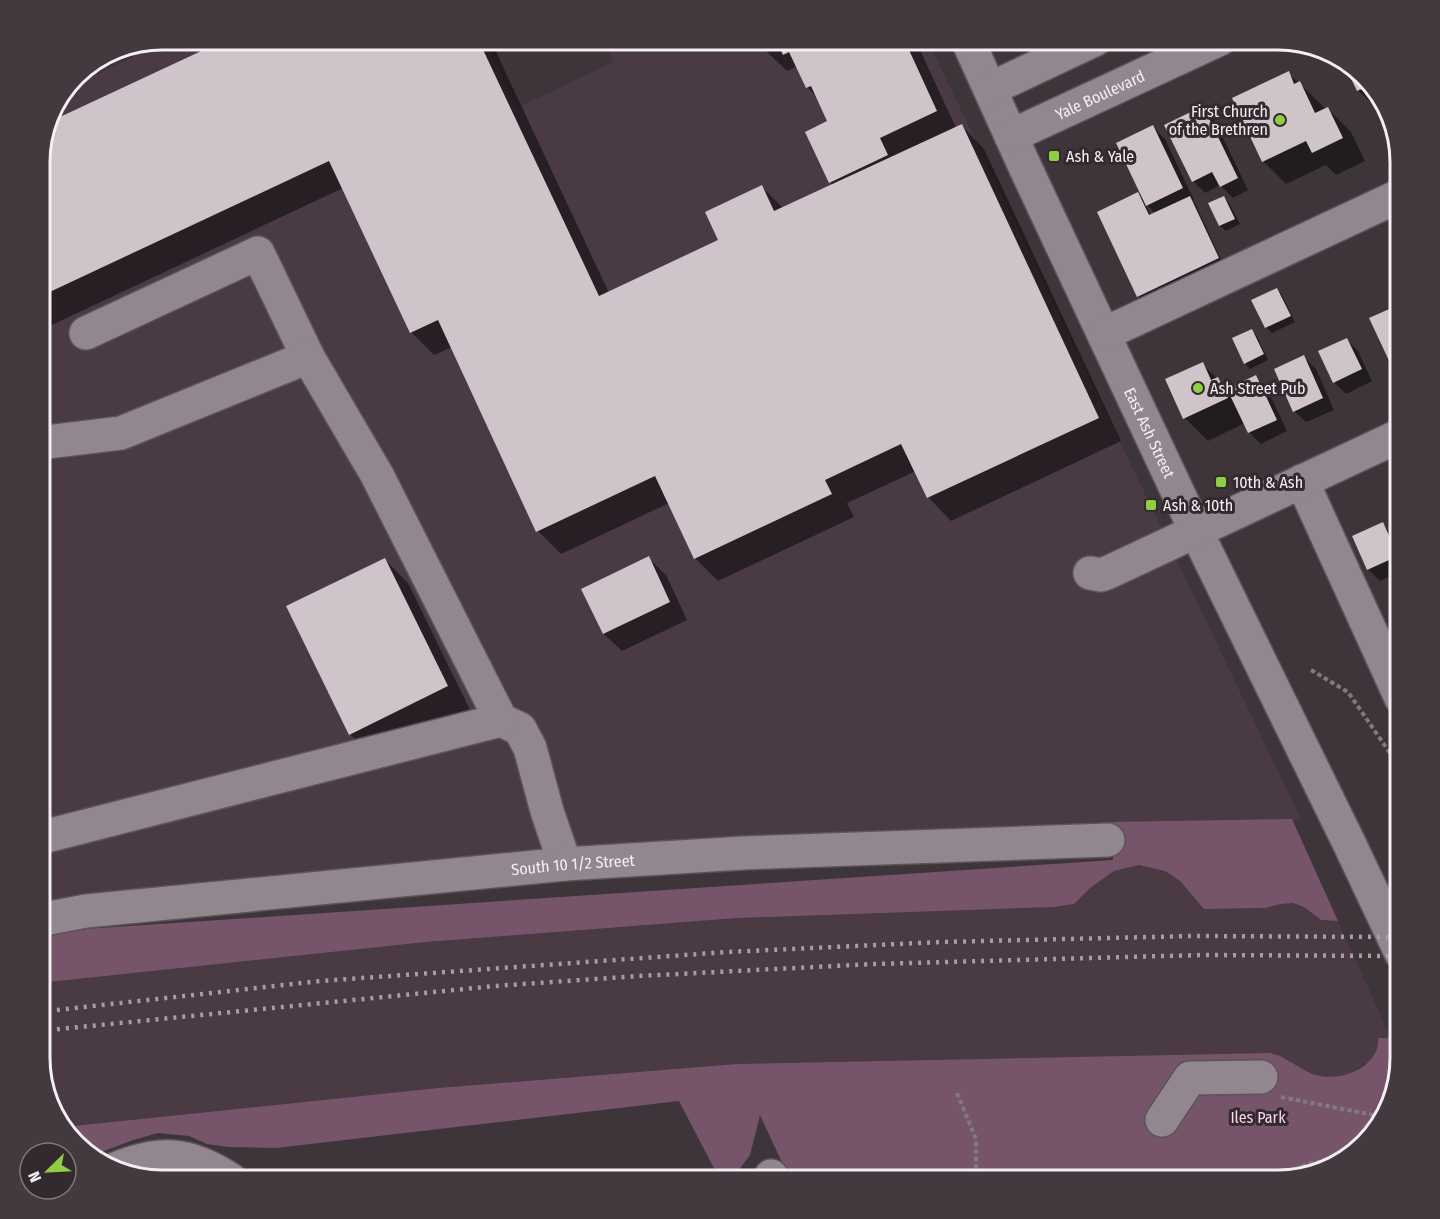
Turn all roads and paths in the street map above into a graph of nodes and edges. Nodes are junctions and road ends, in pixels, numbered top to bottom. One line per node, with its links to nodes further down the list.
1 (972, 50): 4 (street, East Ash Street)
2 (1073, 50): 4 (street)
3 (1196, 50): 5 (street, Yale Boulevard)
4 (990, 89): 5 (street, East Ash Street)
5 (1011, 136): 8 (street, East Ash Street)
6 (1390, 200): 8 (street)
7 (86, 333): 9 (street)
8 (1104, 334): 13 (street, East Ash Street)
9 (308, 357): 11 (street); 17 (street)
10 (1390, 440): 12 (street)
11 (50, 442)
12 (1302, 481): 13 (street); 15 (street)
13 (1196, 531): 14 (street); 23 (street, East Ash Street)
14 (1090, 573)
15 (1390, 667)
16 (1311, 670): 18 (path)
17 (501, 720): 19 (street); 21 (street)
18 (1390, 753)
19 (50, 835)
20 (1108, 840): 21 (street, South 10 1/2 Street)
21 (565, 864): 22 (street, South 10 1/2 Street)
22 (50, 918)
23 (1390, 930)
24 (1271, 1087): 26 (path); 27 (street)
25 (957, 1093): 32 (path)
26 (1375, 1115)
27 (1162, 1120)
28 (1319, 1162): 30 (path)
29 (128, 1165): 31 (street)
30 (1299, 1167)
31 (216, 1170)
32 (976, 1170)

